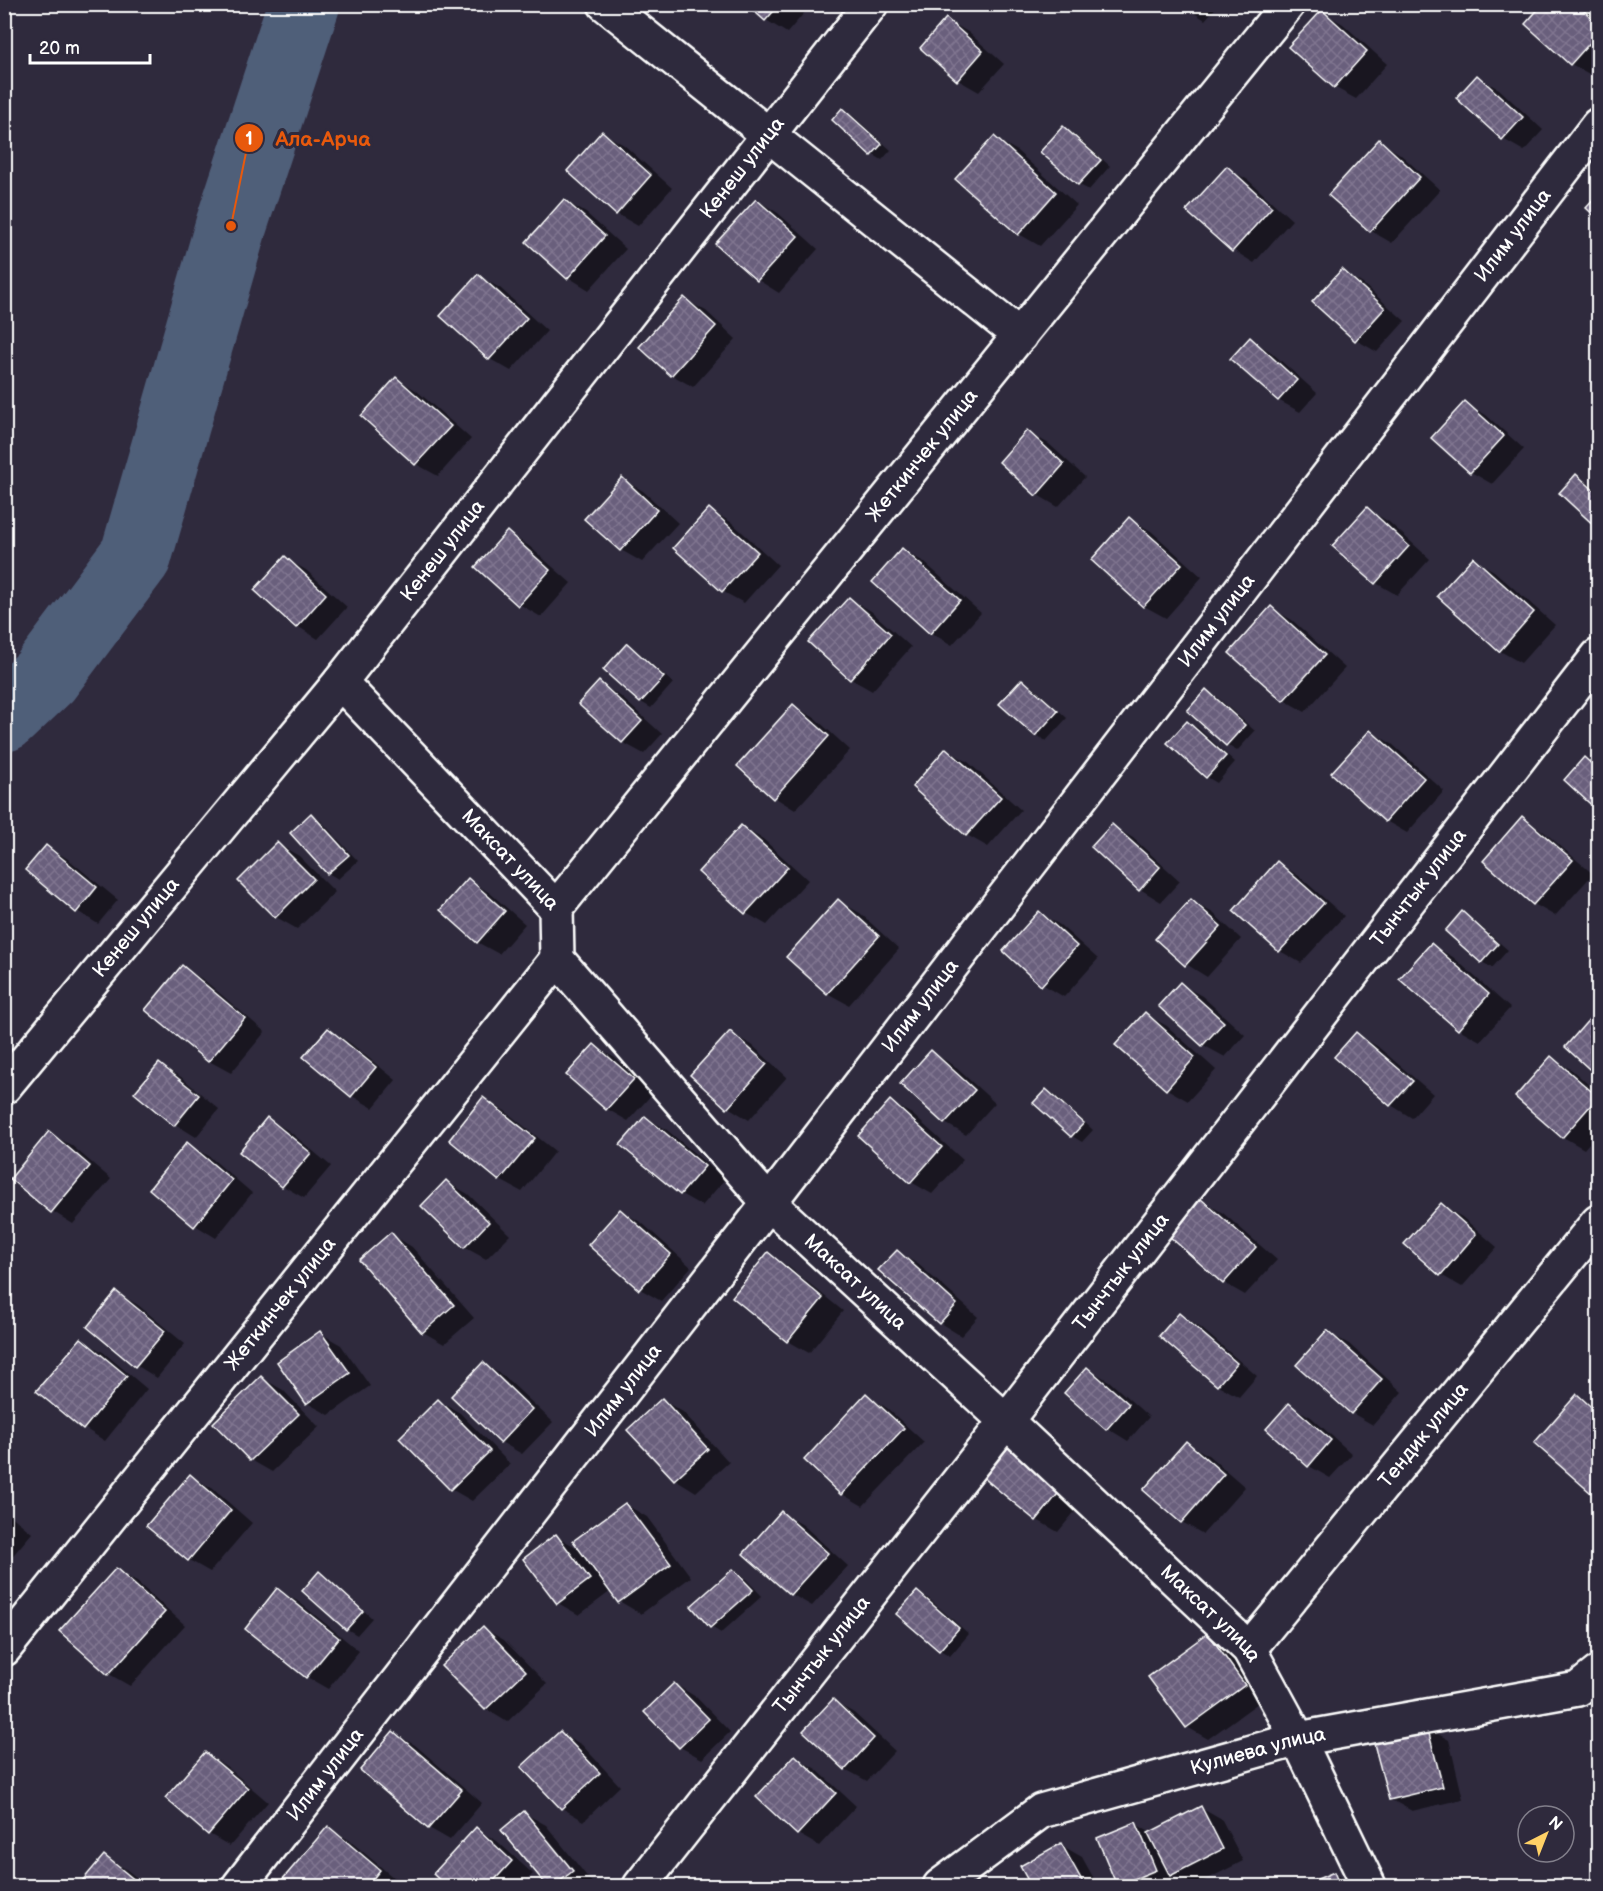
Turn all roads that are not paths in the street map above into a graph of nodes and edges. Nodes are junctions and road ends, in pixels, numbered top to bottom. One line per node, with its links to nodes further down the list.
1 (605, 4): 5 (street)
2 (871, 4): 5 (street, Кенеш улица)
3 (1288, 4): 6 (street, Жеткинчек улица)
4 (1599, 125): 12 (street, Илим улица)
5 (769, 135): 6 (street); 8 (street, Кенеш улица)
6 (1020, 336): 9 (street, Жеткинчек улица)
7 (1599, 656): 14 (street, Тынчтык улица)
8 (340, 682): 9 (street, Максат улица); 11 (street, Кенеш улица)
9 (556, 908): 10 (street, Максат улица)
10 (557, 959): 12 (street, Максат улица); 15 (street, Жеткинчек улица)
11 (4, 1087)
12 (769, 1203): 14 (street, Максат улица); 19 (street, Илим улица)
13 (1599, 1222): 16 (street, Тендик улица)
14 (1006, 1420): 16 (street, Максат улица); 20 (street, Тынчтык улица)
15 (4, 1649)
16 (1249, 1649): 18 (street, Максат улица)
17 (1599, 1673): 18 (street, Кулиева улица)
18 (1298, 1739): 21 (street, Кулиева улица); 22 (street, Максат улица)
19 (239, 1887)
20 (640, 1887)
21 (940, 1887)
22 (1369, 1887)

